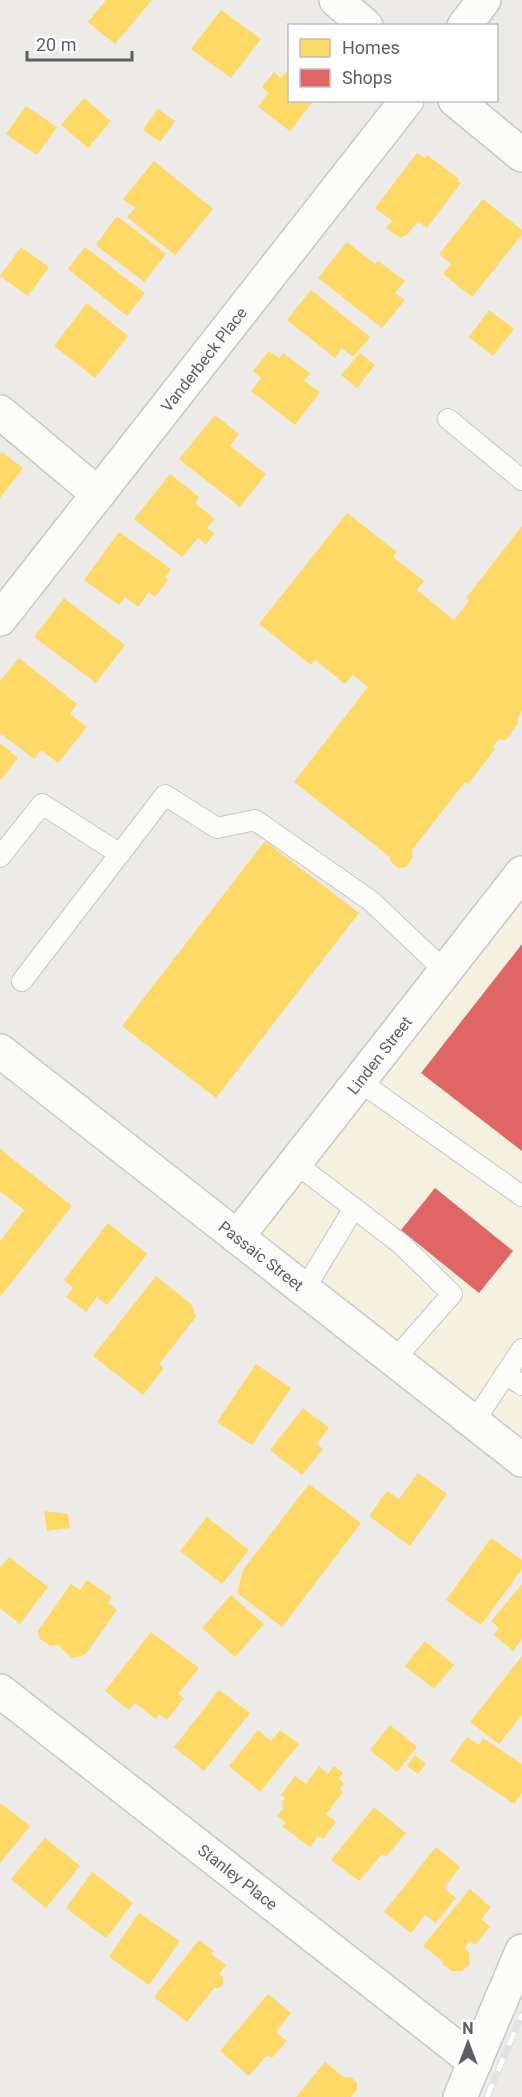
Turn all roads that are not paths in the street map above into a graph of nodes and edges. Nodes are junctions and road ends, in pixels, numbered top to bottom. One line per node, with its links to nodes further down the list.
1 (336, 0): 3 (street)
2 (484, 0): 4 (street)
3 (364, 24)
4 (466, 24)
5 (405, 102): 11 (street, Vanderbeck Place)
6 (457, 102): 7 (street)
7 (522, 155)
8 (0, 412): 11 (street)
9 (448, 419): 10 (lane)
10 (522, 480)
11 (98, 494): 12 (street, Vanderbeck Place)
12 (0, 619)
13 (120, 854): 14 (lane); 16 (lane); 17 (lane)
14 (0, 857)
15 (522, 873): 16 (street, Linden Street)
16 (445, 971): 19 (street, Linden Street)
17 (22, 981)
18 (0, 1052): 23 (street, Passaic Street)
19 (359, 1082): 20 (street, Linden Street); 21 (lane)
20 (295, 1163): 22 (lane); 23 (street, Linden Street)
21 (522, 1196)
22 (354, 1209): 24 (lane); 26 (lane)
23 (237, 1237): 24 (street, Passaic Street)
24 (304, 1290): 26 (street, Passaic Street)
25 (522, 1349): 27 (lane)
26 (394, 1360): 29 (street, Passaic Street)
27 (505, 1374): 28 (lane); 29 (lane)
28 (522, 1385)
29 (474, 1422): 30 (street, Passaic Street)
30 (522, 1460)
31 (0, 1691): 33 (street, Stanley Place)
32 (522, 1952): 33 (street)
33 (475, 2062): 34 (street)
34 (460, 2097)

